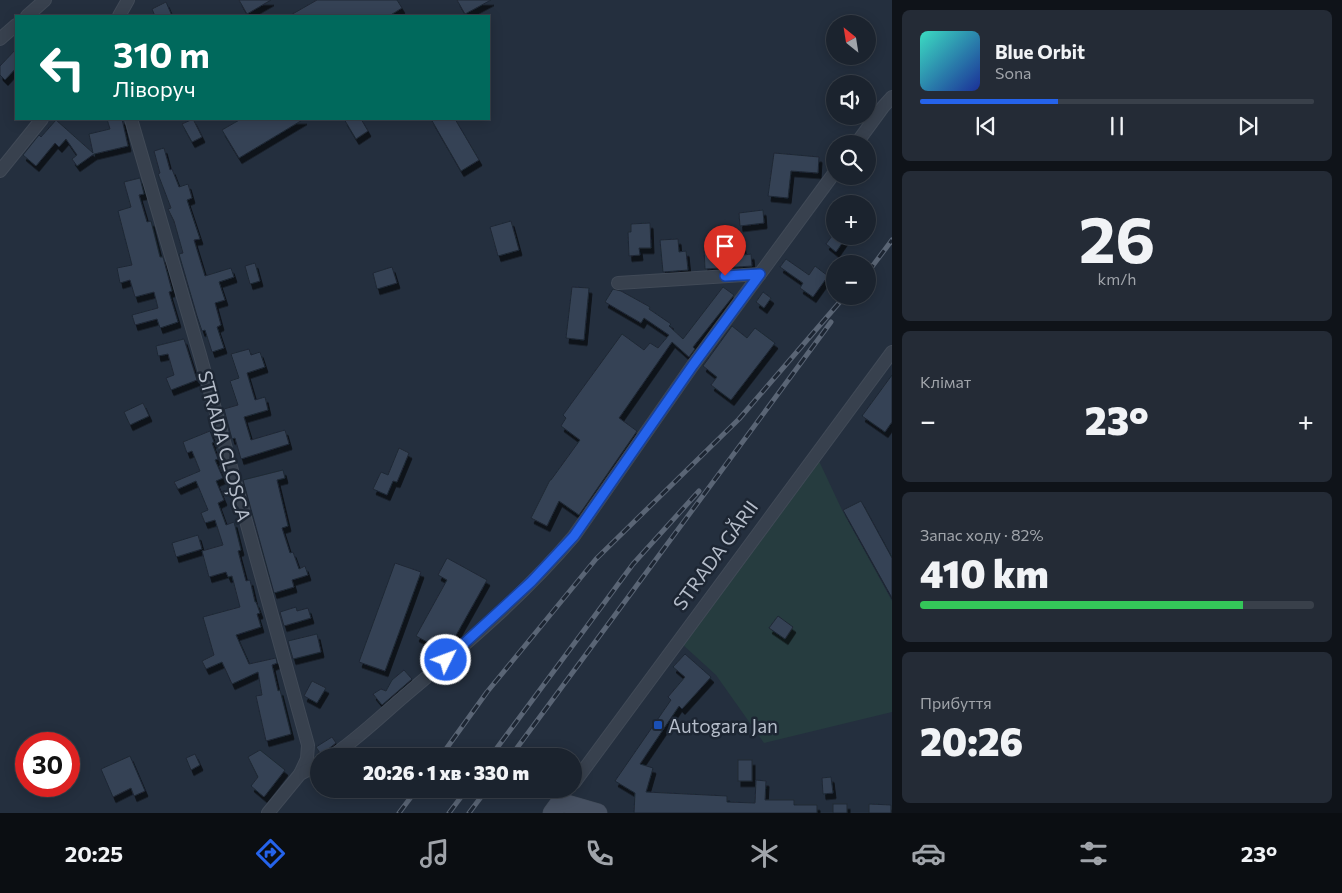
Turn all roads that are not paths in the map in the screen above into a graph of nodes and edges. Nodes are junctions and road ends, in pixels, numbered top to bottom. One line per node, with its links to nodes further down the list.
1 (45, 0): 3 (street)
2 (128, 0): 4 (street)
3 (27, 15)
4 (120, 15)
5 (15, 26): 6 (street)
6 (0, 39)
7 (892, 97): 10 (street)
8 (41, 120): 11 (street)
9 (131, 120): 19 (street, STRADA CLOȘCA)
10 (863, 135)
11 (0, 170)
12 (826, 184): 13 (street)
13 (760, 274): 14 (street); 16 (street)
14 (618, 283)
15 (892, 352): 18 (street, STRADA GĂRII)
16 (342, 748)
17 (310, 769): 19 (street)
18 (582, 772)
19 (300, 774): 21 (street)
20 (561, 801): 22 (street)
21 (268, 813)
22 (598, 813)

